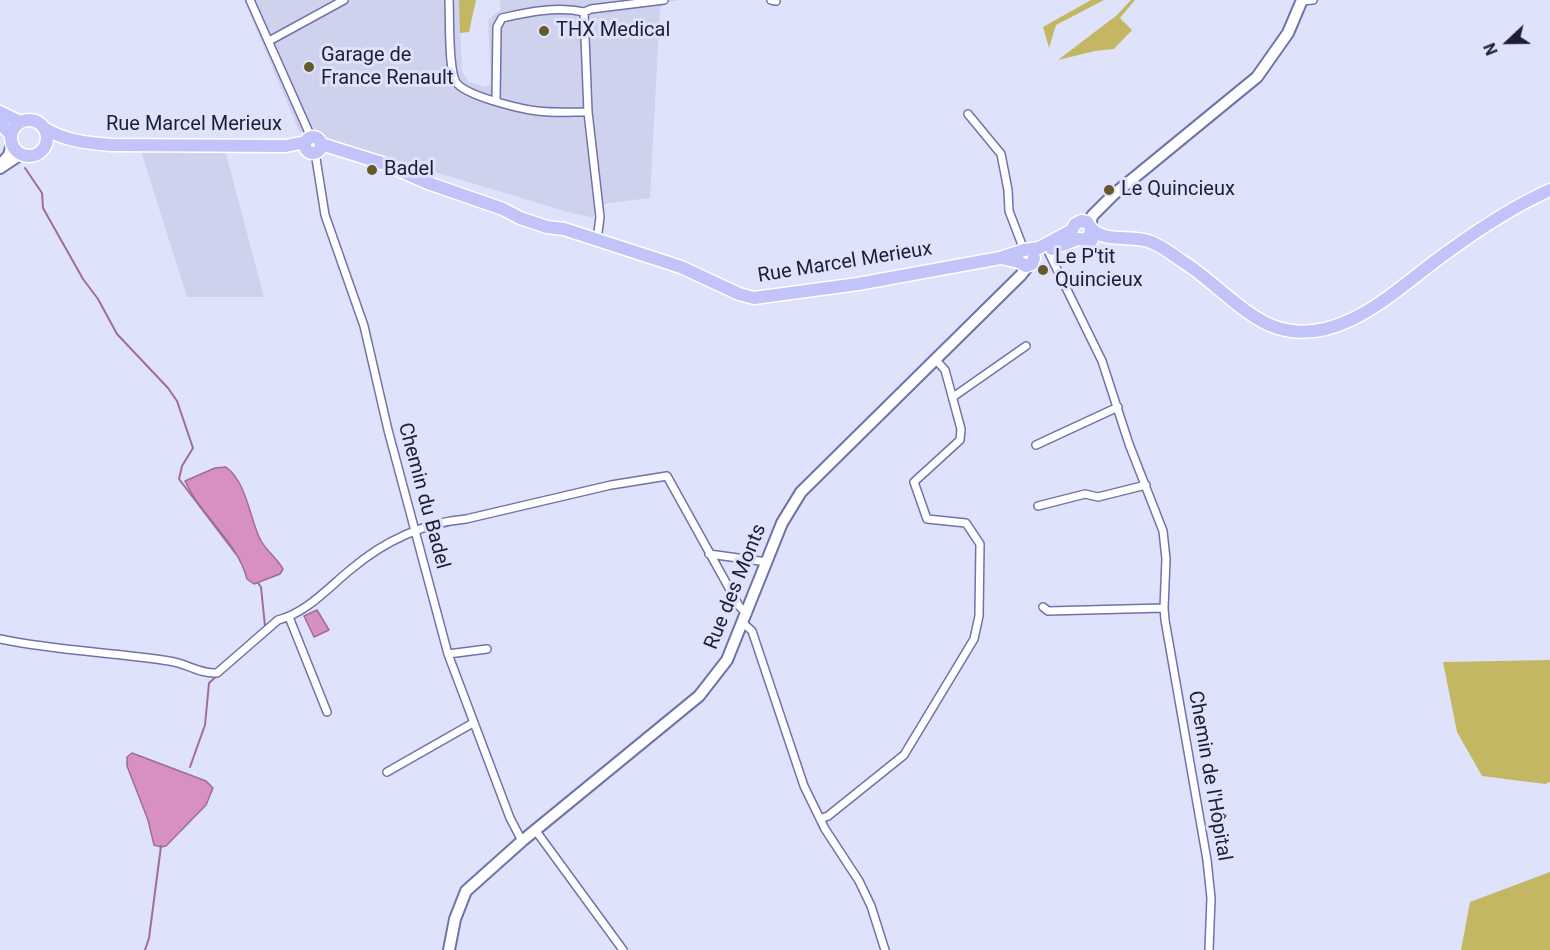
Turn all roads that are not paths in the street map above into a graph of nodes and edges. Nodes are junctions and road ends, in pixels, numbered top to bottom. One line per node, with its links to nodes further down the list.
1 (250, 0): 10 (street, Chemin du Badel)
2 (325, 0): 8 (street)
3 (344, 0): 8 (street)
4 (449, 0): 11 (street)
5 (664, 0): 9 (street)
6 (1302, 0): 7 (street); 25 (street, Rue Marcel Merieux)
7 (1313, 0)
8 (328, 8): 10 (street)
9 (584, 12): 11 (street); 13 (street)
10 (269, 41): 20 (street, Chemin du Badel)
11 (496, 101): 13 (street)
12 (0, 112): 15 (main road)
13 (588, 112): 26 (street)
14 (968, 114): 28 (street)
15 (20, 122): 17 (main road); 18 (main road)
16 (0, 123): 18 (main road)
17 (44, 128): 19 (main road, Rue Marcel Merieux); 21 (main road)
18 (12, 140): 22 (main road); 23 (street)
19 (83, 141): 20 (main road, Rue Marcel Merieux); 21 (main road, Rue Marcel Merieux)
20 (313, 144): 26 (main road, Rue Marcel Merieux); 36 (street, Chemin du Badel)
21 (44, 146): 22 (main road)
22 (21, 154): 23 (street)
23 (0, 167)
24 (1550, 190): 25 (main road)
25 (1083, 230): 27 (main road, Rue Marcel Merieux); 28 (main road, Rue Marcel Merieux)
26 (597, 240): 28 (main road, Rue Marcel Merieux)
27 (1048, 251): 28 (main road, Rue Marcel Merieux); 32 (street, Chemin de l'Hôpital)
28 (1025, 257): 30 (street, Rue des Monts)
29 (1026, 346): 31 (street)
30 (934, 359): 31 (street); 38 (street, Rue des Monts)
31 (953, 397): 49 (street)
32 (1118, 407): 33 (street); 34 (street, Chemin de l'Hôpital)
33 (1036, 446)
34 (1146, 485): 35 (street); 40 (street, Chemin de l'Hôpital)
35 (1038, 506)
36 (415, 530): 37 (street); 41 (street); 45 (street, Chemin du Badel)
37 (709, 554): 38 (street); 42 (street)
38 (767, 562): 42 (street, Rue des Monts)
39 (1043, 607): 40 (street)
40 (1164, 608): 55 (street, Chemin de l'Hôpital)
41 (289, 617): 43 (street); 46 (street)
42 (745, 618): 49 (street); 50 (street, Rue des Monts)
43 (0, 639)
44 (487, 649): 45 (street)
45 (447, 654): 47 (street, Chemin du Badel)
46 (327, 712)
47 (473, 723): 48 (street); 51 (street, Chemin du Badel)
48 (387, 772)
49 (820, 819): 54 (street)
50 (536, 831): 51 (street, Rue des Monts); 53 (street)
51 (522, 841): 52 (street, Rue des Monts)
52 (449, 950)
53 (623, 950)
54 (885, 950)
55 (1209, 950)

